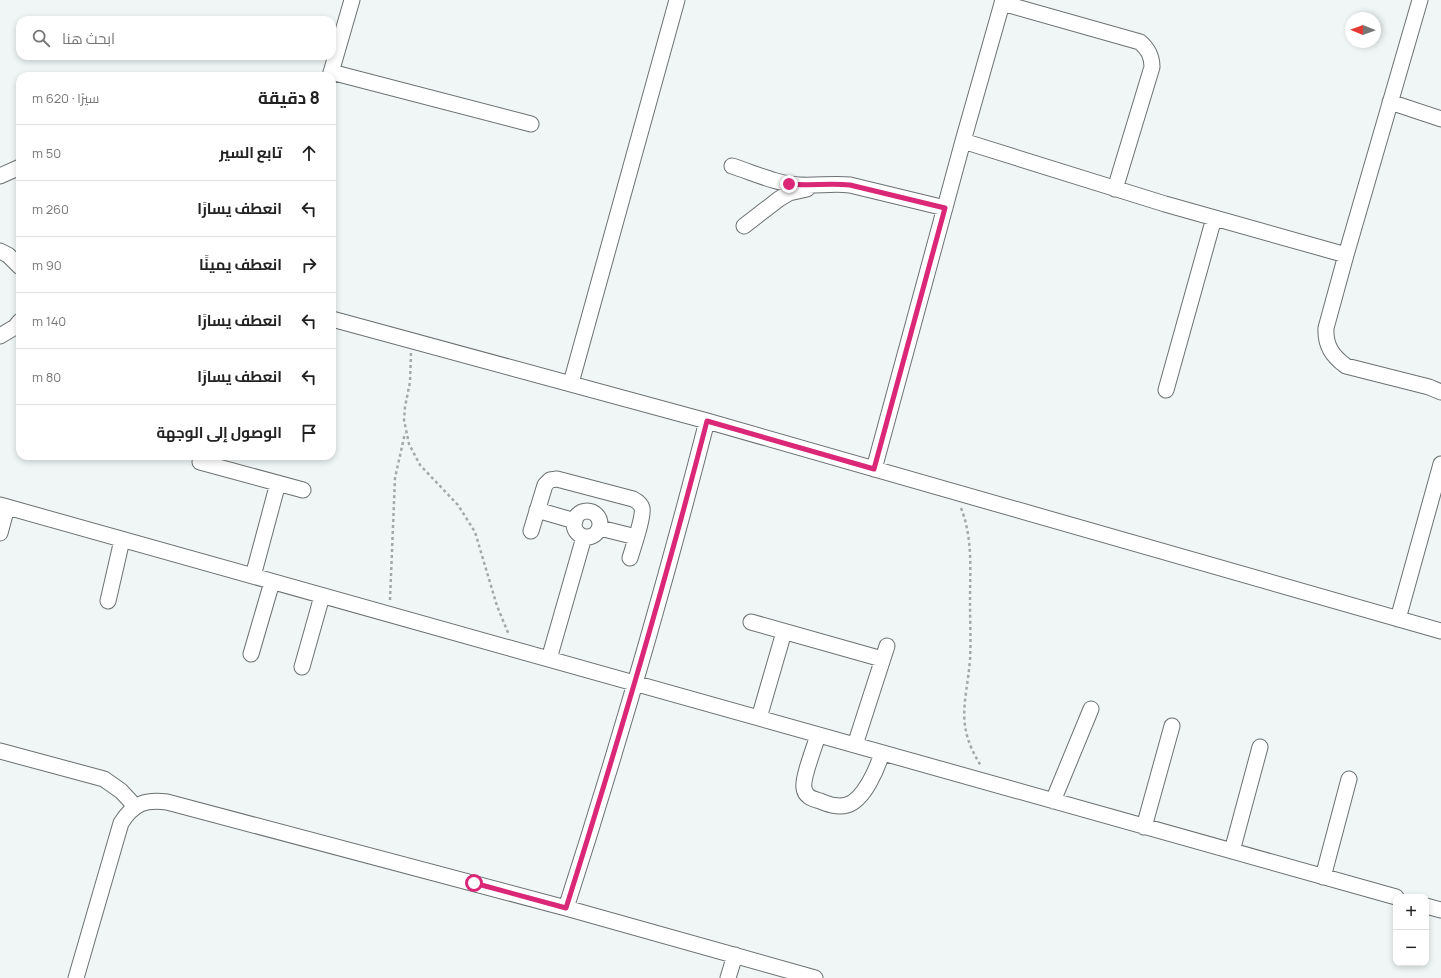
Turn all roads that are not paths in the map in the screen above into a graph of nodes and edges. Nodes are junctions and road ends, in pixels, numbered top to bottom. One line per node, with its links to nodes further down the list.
1 (352, 0): 5 (street)
2 (677, 0): 27 (street)
3 (1420, 0): 9 (street)
4 (1002, 2): 12 (street); 17 (street)
5 (336, 56)
6 (335, 60): 7 (street)
7 (332, 72)
8 (336, 75): 11 (street)
9 (1390, 102): 10 (street); 22 (street)
10 (1441, 119)
11 (531, 124)
12 (963, 141): 17 (street); 18 (street)
13 (732, 166): 16 (street)
14 (16, 169): 15 (street)
15 (0, 176)
16 (823, 184): 18 (street); 20 (street)
17 (1115, 189): 19 (street)
18 (945, 208): 33 (street)
19 (1214, 218): 22 (street); 28 (street)
20 (744, 226)
21 (0, 251): 23 (street)
22 (1346, 255): 29 (street)
23 (16, 263)
24 (336, 320): 27 (street)
25 (16, 326): 26 (street)
26 (0, 336)
27 (571, 383): 30 (street)
28 (1166, 390)
29 (1441, 392)
30 (707, 421): 33 (street); 59 (street)
31 (200, 462): 34 (street)
32 (1441, 464): 52 (street)
33 (874, 469): 52 (street)
34 (278, 483): 35 (street); 48 (street)
35 (303, 490)
36 (597, 490): 38 (street); 39 (street); 45 (street)
37 (4, 506): 43 (street); 46 (street)
38 (537, 510): 40 (street); 42 (street)
39 (591, 512): 40 (street); 41 (street)
40 (575, 521): 44 (street)
41 (600, 528): 44 (street); 45 (street)
42 (531, 531)
43 (0, 533)
44 (584, 536): 57 (street)
45 (636, 537): 47 (street)
46 (122, 540): 48 (street); 51 (street)
47 (630, 558)
48 (253, 576): 49 (street)
49 (272, 582): 50 (street); 56 (street)
50 (322, 596): 57 (street); 58 (street)
51 (108, 601)
52 (1398, 619): 54 (street)
53 (751, 622): 55 (street)
54 (1441, 631)
55 (784, 632): 61 (street); 64 (street)
56 (251, 654)
57 (549, 659): 59 (street)
58 (302, 667)
59 (635, 684): 61 (street); 76 (street)
60 (1091, 710): 69 (street)
61 (759, 718): 63 (street)
62 (1172, 726): 71 (street)
63 (818, 735): 64 (street); 67 (street)
64 (855, 745): 67 (street)
65 (1260, 747): 72 (street)
66 (0, 751): 70 (street)
67 (882, 753): 69 (street)
68 (1349, 779): 73 (street)
69 (1053, 801): 71 (street)
70 (135, 806): 76 (street); 79 (street)
71 (1144, 827): 72 (street)
72 (1232, 851): 73 (street)
73 (1323, 877): 74 (street)
74 (1393, 896)
75 (1429, 907): 77 (street)
76 (566, 908): 78 (street)
77 (1441, 910)
78 (734, 955): 80 (street); 81 (street)
79 (76, 978)
80 (728, 978)
81 (815, 978)

